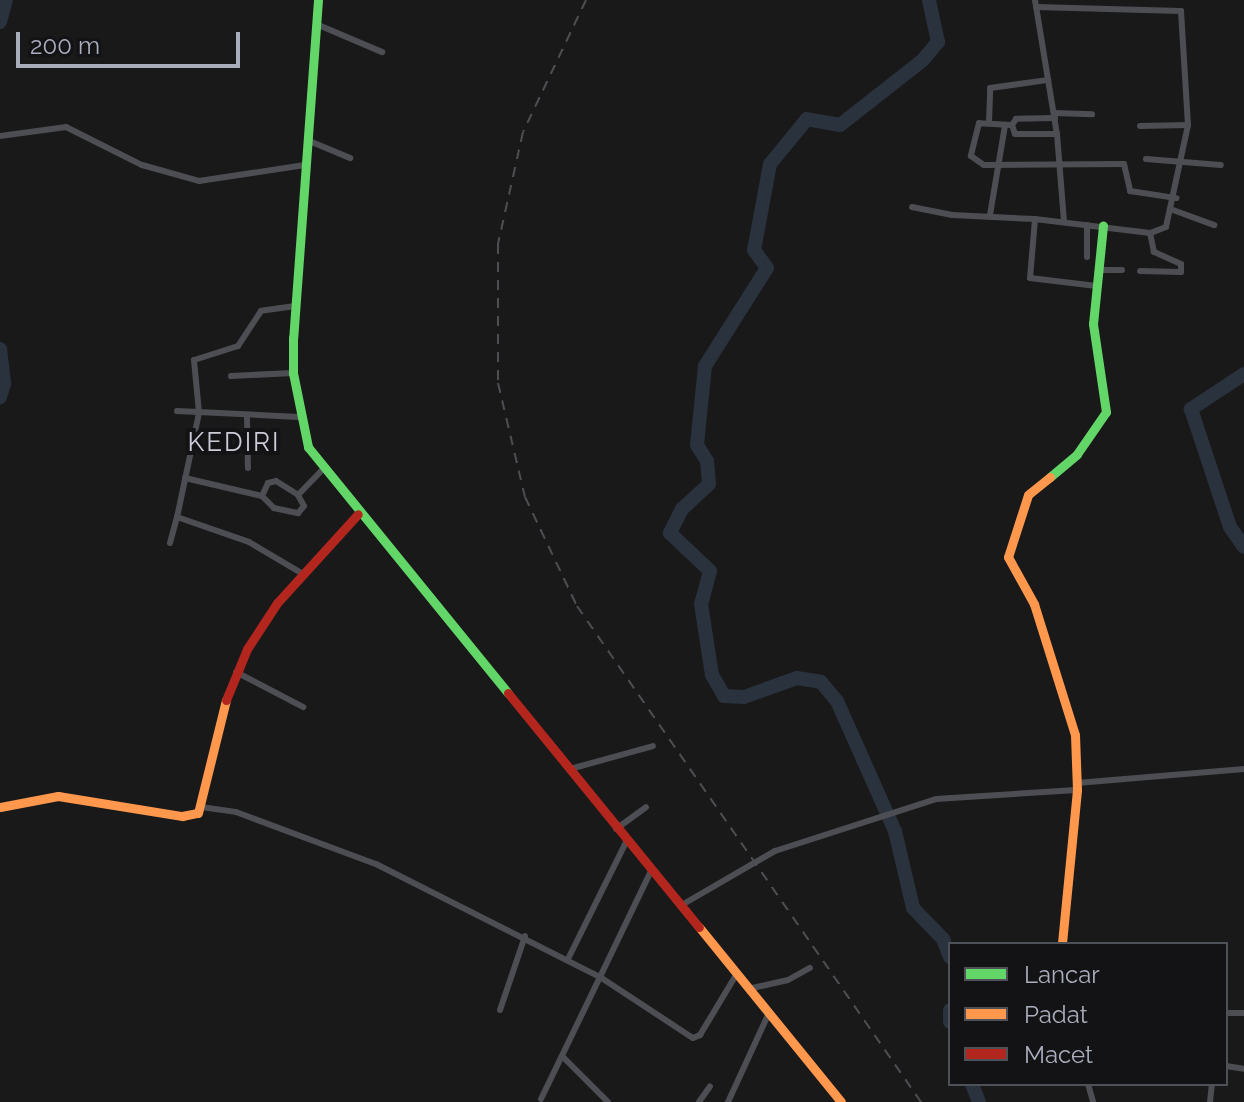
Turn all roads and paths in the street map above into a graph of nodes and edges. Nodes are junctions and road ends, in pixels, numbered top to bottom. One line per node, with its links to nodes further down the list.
1 (318, 0): 3 (street)
2 (1036, 3): 5 (street); 10 (street)
3 (316, 24): 4 (street); 14 (street)
4 (382, 52)
5 (1048, 80): 7 (street); 8 (street)
6 (1092, 114): 7 (street)
7 (1054, 115): 9 (street); 12 (street)
8 (989, 123): 9 (street); 21 (street)
9 (1008, 125): 12 (street); 21 (street)
10 (1188, 125): 11 (street); 17 (street)
11 (1140, 126)
12 (1057, 134): 18 (street)
13 (0, 136): 22 (street)
14 (307, 140): 15 (street); 19 (street)
15 (350, 158)
16 (1146, 159): 17 (street)
17 (1183, 162): 20 (street); 24 (street)
18 (1060, 164): 21 (street); 24 (street); 29 (street)
19 (305, 165): 22 (street); 23 (street)
20 (1221, 165)
21 (997, 166): 27 (street)
22 (288, 172): 23 (street)
23 (304, 181): 39 (street)
24 (1176, 198): 26 (street)
25 (912, 207): 27 (street)
26 (1173, 210): 31 (street); 33 (street)
27 (990, 215): 28 (street)
28 (1035, 219): 29 (street); 38 (street)
29 (1064, 221): 30 (street)
30 (1087, 225): 32 (street); 34 (street)
31 (1214, 225)
32 (1103, 226): 33 (street); 35 (street)
33 (1150, 233): 37 (street)
34 (1087, 257)
35 (1099, 270): 36 (street); 38 (street)
36 (1122, 270)
37 (1140, 271)
38 (1097, 286): 60 (street)
39 (295, 306): 40 (street); 43 (street)
40 (293, 373): 41 (street); 44 (street)
41 (231, 376)
42 (177, 411): 43 (street)
43 (199, 413): 45 (street); 48 (street)
44 (299, 417): 45 (street); 47 (street)
45 (247, 418): 46 (street)
46 (248, 468)
47 (323, 469): 49 (street); 51 (street)
48 (185, 478): 50 (street); 52 (street)
49 (298, 495): 50 (street); 50 (street)
50 (262, 496)
51 (358, 514): 54 (street); 59 (street)
52 (177, 517): 53 (street); 54 (street)
53 (170, 543)
54 (303, 574): 55 (street)
55 (236, 672): 56 (street); 62 (street)
56 (303, 707)
57 (653, 746): 59 (street)
58 (1244, 769): 60 (street)
59 (566, 770): 64 (street)
60 (1077, 786): 67 (street); 69 (street)
61 (0, 807): 62 (street)
62 (201, 807): 68 (street)
63 (646, 807): 64 (street)
64 (616, 829): 65 (street)
65 (626, 842): 66 (street); 70 (street)
66 (651, 871): 67 (street); 73 (street)
67 (680, 906): 72 (street)
68 (525, 936): 70 (street); 75 (street)
69 (1062, 942)
70 (569, 957): 73 (street)
71 (810, 968): 74 (street)
72 (736, 975): 73 (street); 74 (street)
73 (600, 977): 77 (street)
74 (748, 989): 76 (street)
75 (500, 1010)
76 (768, 1015): 82 (street); 83 (street)
77 (564, 1058): 79 (street); 80 (street)
78 (710, 1086): 81 (street)
79 (541, 1099)
80 (608, 1102)
81 (699, 1102)
82 (728, 1102)
83 (841, 1102)

